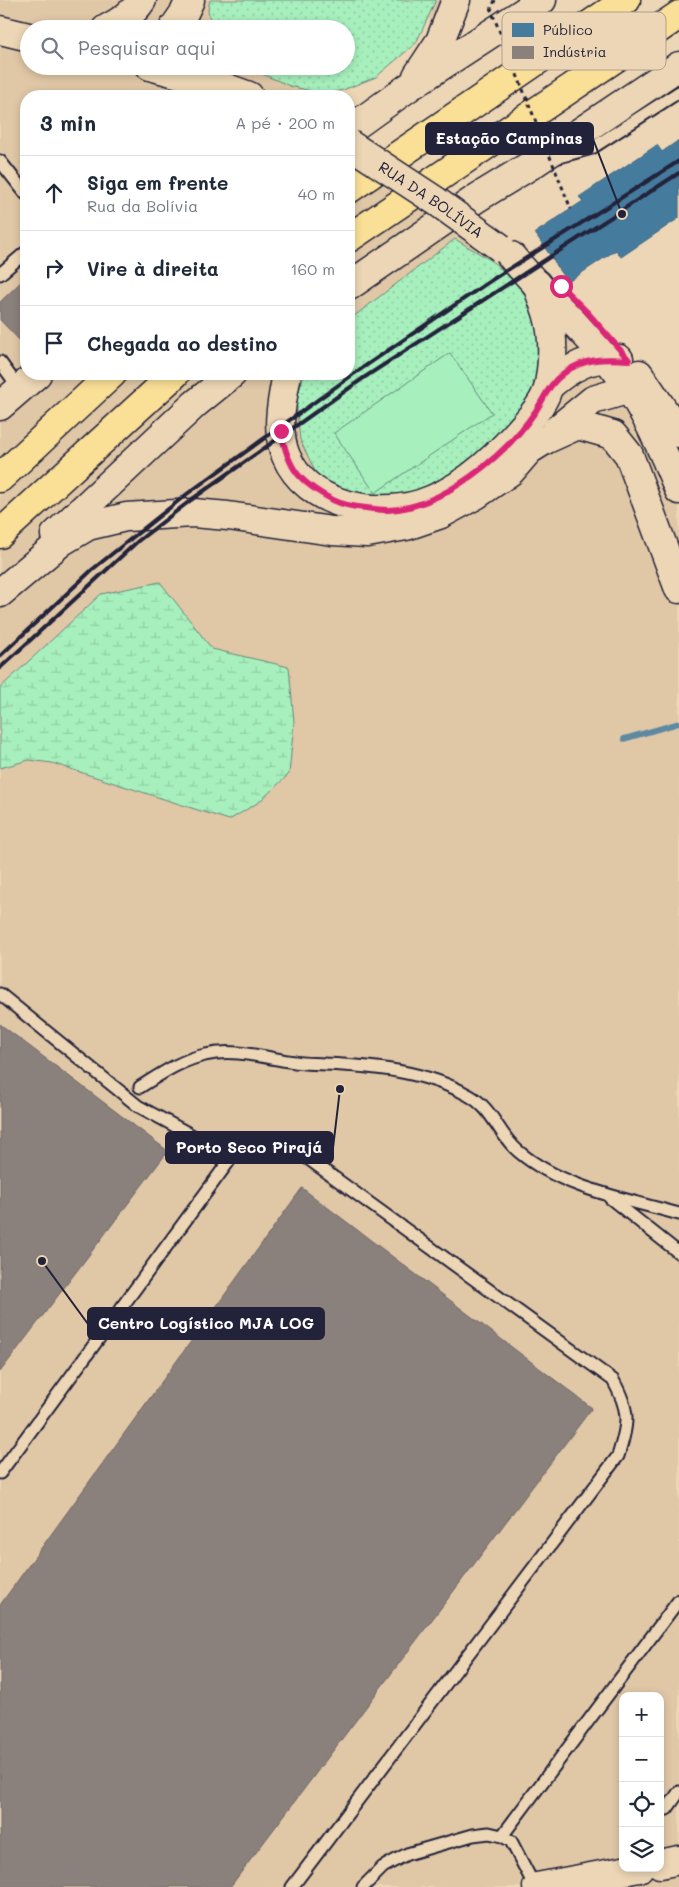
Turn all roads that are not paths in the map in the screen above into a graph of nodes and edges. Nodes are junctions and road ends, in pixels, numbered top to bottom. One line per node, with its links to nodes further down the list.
1 (456, 0): 17 (main road)
2 (542, 0): 4 (main road)
3 (626, 0): 5 (highway)
4 (524, 12)
5 (608, 12)
6 (137, 13): 8 (main road)
7 (679, 15): 9 (highway)
8 (123, 20)
9 (666, 24)
10 (502, 26): 17 (main road)
11 (0, 30): 12 (main road)
12 (20, 35)
13 (679, 66): 23 (main road)
14 (522, 70): 24 (highway)
15 (598, 70): 26 (highway)
16 (210, 75): 18 (main road)
17 (409, 87): 20 (main road)
18 (238, 90)
19 (677, 94): 23 (lane)
20 (355, 126)
21 (355, 148): 27 (main road, RUA DA BOLÍVIA, bridge)
22 (0, 161): 25 (lane)
23 (531, 165): 30 (main road)
24 (355, 183)
25 (20, 186)
26 (355, 234)
27 (506, 252): 31 (main road, RUA DA BOLÍVIA); 32 (main road, RUA DA BOLÍVIA)
28 (20, 257): 29 (lane)
29 (0, 274)
30 (355, 283)
31 (537, 284): 32 (main road, RUA DA BOLÍVIA); 38 (main road)
32 (617, 359): 38 (main road); 40 (main road, RUA DA BOLÍVIA); 41 (main road, RUA DA BOLÍVIA)
33 (0, 362): 39 (lane)
34 (106, 380): 43 (highway)
35 (168, 380): 45 (highway)
36 (225, 380): 47 (main road)
37 (286, 380): 38 (main road)
38 (549, 386)
39 (19, 389)
40 (630, 389): 42 (main road); 44 (main road, RUA DA BOLÍVIA)
41 (679, 433)
42 (545, 440): 46 (main road); 47 (main road)
43 (0, 478)
44 (679, 490)
45 (0, 534)
46 (679, 589)
47 (0, 592)
48 (0, 994): 50 (lane)
49 (140, 1087): 51 (lane)
50 (232, 1158): 54 (lane); 62 (lane)
51 (606, 1194): 52 (lane); 53 (lane)
52 (679, 1214)
53 (679, 1253)
54 (0, 1473)
55 (679, 1600): 58 (lane)
56 (679, 1792): 57 (lane)
57 (666, 1810)
58 (502, 1836): 63 (lane); 64 (lane)
59 (679, 1860): 60 (main road)
60 (664, 1863)
61 (619, 1872): 64 (main road)
62 (292, 1887)
63 (363, 1887)
64 (536, 1887)

